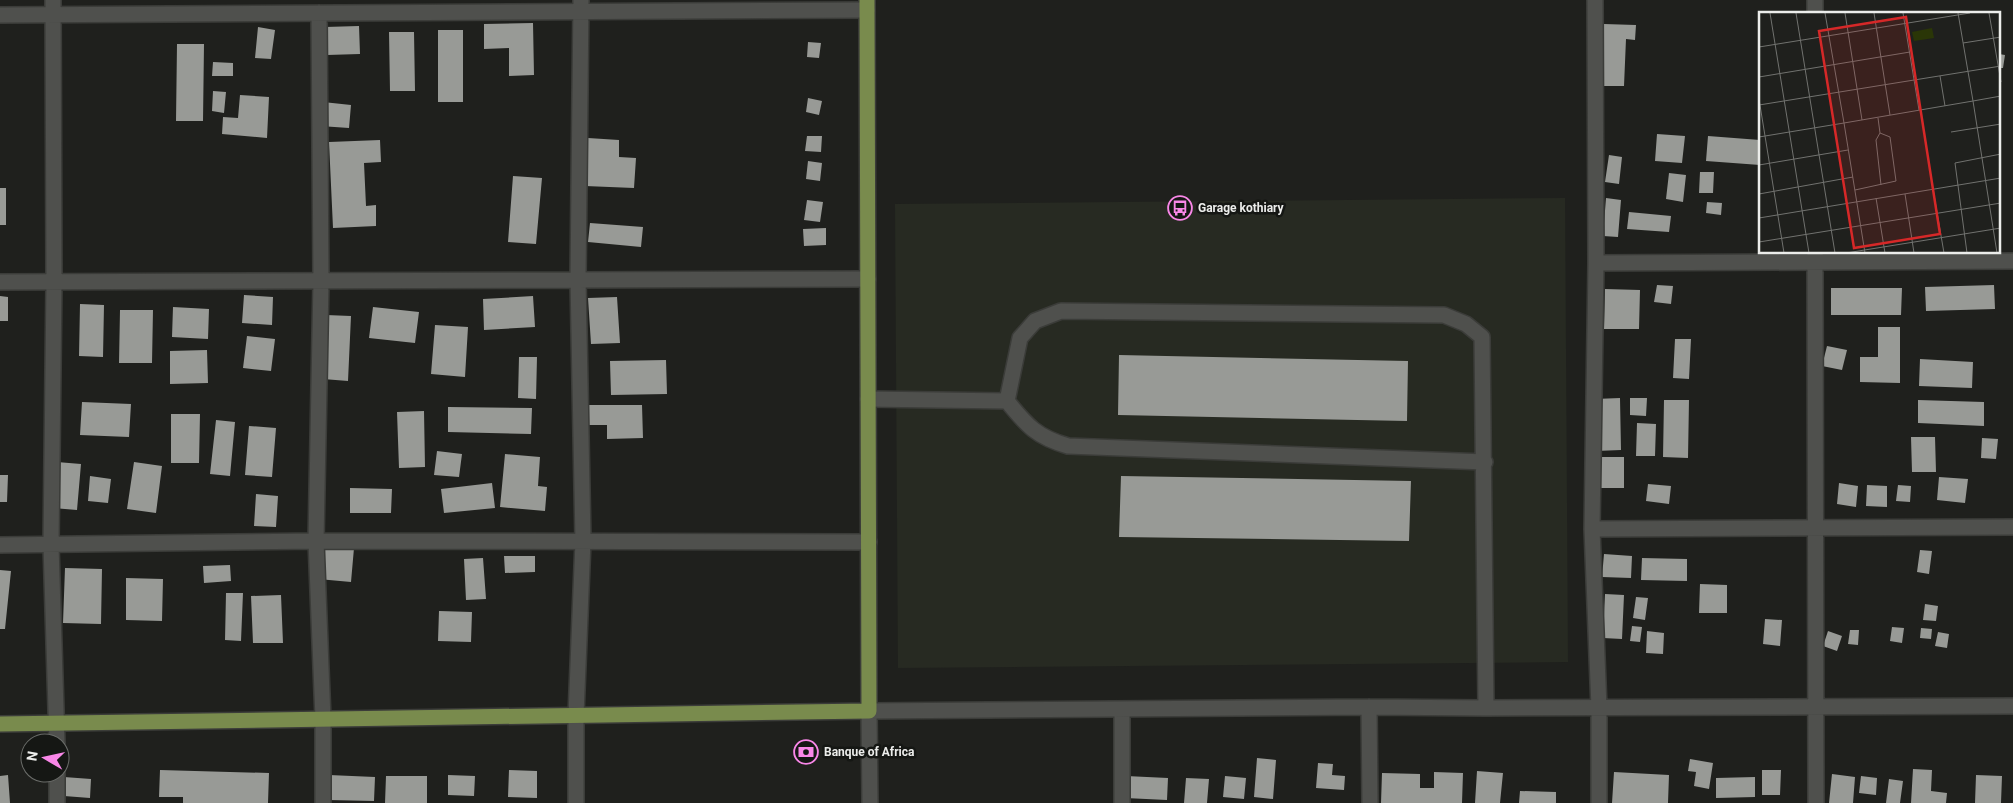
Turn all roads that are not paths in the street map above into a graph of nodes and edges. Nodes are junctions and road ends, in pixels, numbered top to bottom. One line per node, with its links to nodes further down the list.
1 (1595, 0): 9 (street)
2 (867, 5): 3 (street); 11 (main road)
3 (581, 6): 5 (street); 10 (street)
4 (53, 7): 5 (street); 6 (street); 14 (street)
5 (319, 13): 12 (street)
6 (0, 15)
7 (1815, 257): 8 (street); 9 (street); 19 (street)
8 (2013, 261)
9 (1596, 263): 20 (street)
10 (578, 279): 11 (street); 12 (street); 22 (street)
11 (868, 279): 15 (main road)
12 (321, 281): 14 (street); 21 (street)
13 (0, 282): 14 (street)
14 (54, 282): 25 (street)
15 (868, 398): 16 (street); 23 (main road)
16 (1007, 401): 17 (street); 17 (street)
17 (1484, 462): 29 (street)
18 (2013, 527): 19 (street)
19 (1816, 528): 20 (street); 28 (street)
20 (1592, 529): 30 (street)
21 (316, 541): 22 (street); 25 (street); 34 (street)
22 (583, 541): 23 (street); 33 (street)
23 (869, 542): 32 (main road)
24 (0, 545): 25 (street)
25 (52, 545): 35 (street)
26 (2013, 706): 28 (street)
27 (1369, 707): 29 (street); 31 (street); 44 (street)
28 (1817, 707): 30 (street); 46 (street)
29 (1486, 708): 30 (street)
30 (1599, 708): 45 (street)
31 (1122, 710): 32 (street); 43 (street)
32 (869, 712): 33 (main road); 42 (street)
33 (576, 715): 34 (main road); 41 (street)
34 (323, 719): 35 (main road); 40 (street)
35 (57, 723): 36 (main road); 37 (street)
36 (0, 724)
37 (57, 733)
38 (57, 783): 39 (street)
39 (57, 803)
40 (324, 803)
41 (576, 803)
42 (870, 803)
43 (1122, 803)
44 (1370, 803)
45 (1599, 803)
46 (1816, 803)

